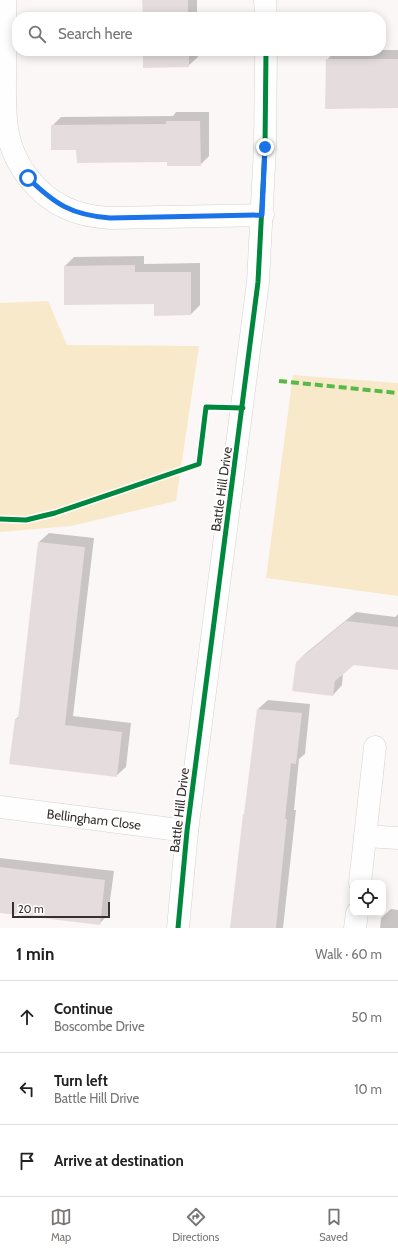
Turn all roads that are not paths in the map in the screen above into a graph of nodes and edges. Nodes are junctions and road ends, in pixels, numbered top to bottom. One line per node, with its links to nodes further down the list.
1 (5, 0): 5 (street)
2 (265, 0): 3 (street)
3 (266, 12)
4 (266, 56): 5 (street, Battle Hill Drive)
5 (262, 215): 8 (street, Battle Hill Drive)
6 (376, 747): 9 (street)
7 (0, 807): 8 (street, Bellingham Close)
8 (187, 831): 13 (street, Battle Hill Drive)
9 (365, 836): 10 (street); 11 (street)
10 (398, 838)
11 (360, 880)
12 (357, 916): 14 (street)
13 (178, 928)
14 (355, 928)

